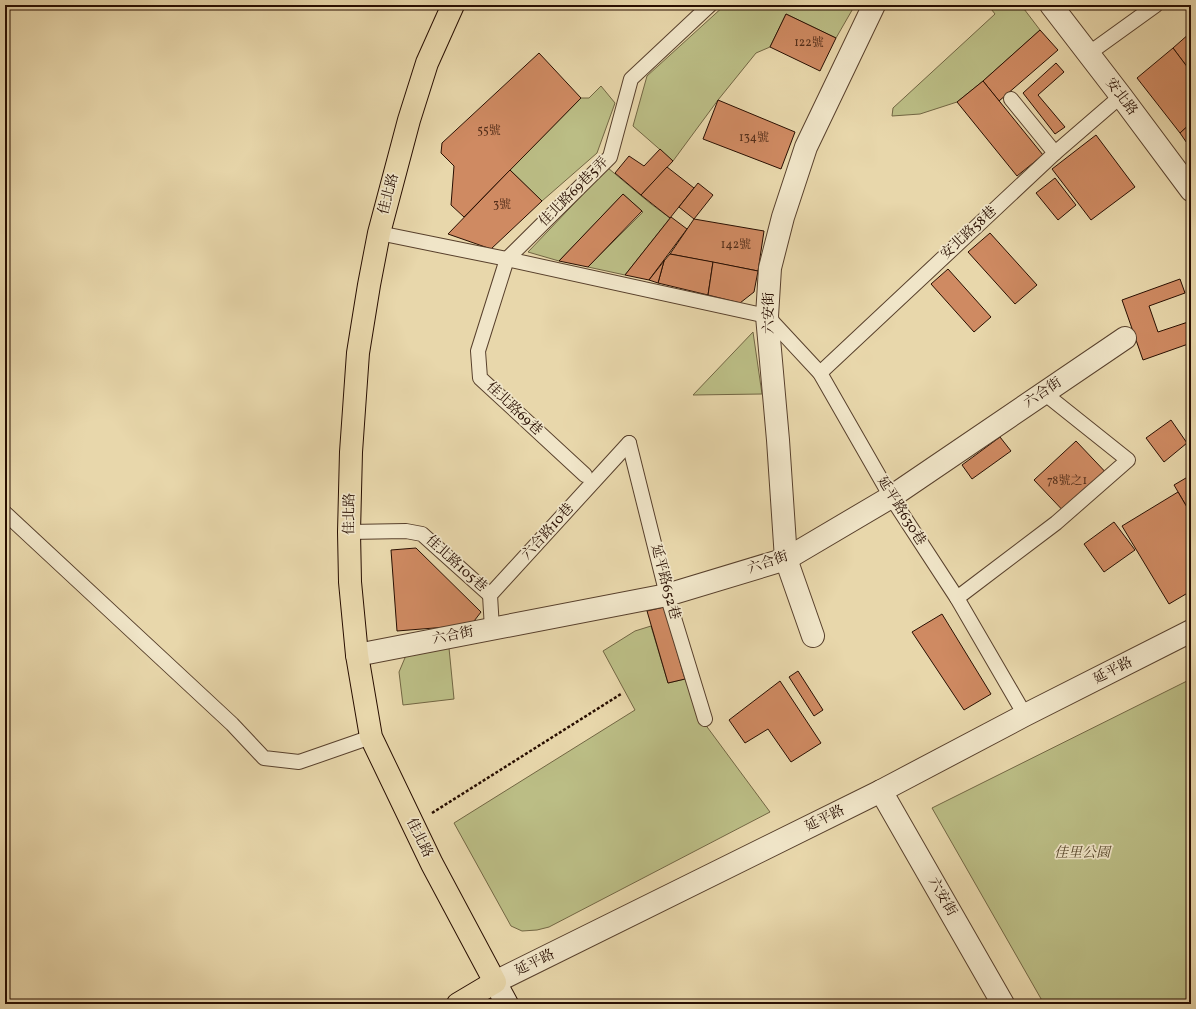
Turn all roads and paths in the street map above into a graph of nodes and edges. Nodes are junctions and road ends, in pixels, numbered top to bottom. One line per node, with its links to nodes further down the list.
1 (453, 5): 11 (main road, 佳北路)
2 (710, 5): 12 (lane, 佳北路69巷5弄)
3 (874, 5): 13 (street, 六安街)
4 (1051, 5): 6 (street, 安北路)
5 (1156, 5): 6 (lane)
6 (1088, 54): 7 (street, 安北路)
7 (1121, 96): 9 (lane, 安北路58巷); 10 (street, 安北路)
8 (1011, 99): 9 (lane)
9 (1055, 153): 15 (lane, 安北路58巷)
10 (1191, 190)
11 (379, 233): 12 (lane); 21 (main road, 佳北路)
12 (507, 259): 13 (lane); 18 (lane, 佳北路69巷)
13 (767, 316): 15 (lane, 延平路630巷); 22 (street, 六安街)
14 (1124, 338): 16 (street, 六合街)
15 (820, 373): 19 (lane, 延平路630巷)
16 (1044, 392): 19 (street, 六合街); 25 (lane)
17 (629, 443): 23 (lane, 六合路10巷); 24 (lane, 延平路652巷)
18 (585, 475)
19 (891, 497): 22 (street, 六合街); 25 (lane, 延平路630巷)
20 (5, 513): 33 (lane)
21 (349, 532): 23 (lane, 佳北路105巷); 29 (main road, 佳北路)
22 (786, 559): 24 (street, 六合街); 28 (street, 六安街)
23 (490, 595): 26 (lane)
24 (667, 595): 26 (street, 六合街); 32 (lane, 延平路652巷)
25 (957, 598): 31 (lane, 延平路630巷)
26 (492, 628): 29 (street, 六合街)
27 (1191, 631): 31 (street, 延平路)
28 (813, 636)
29 (357, 655): 33 (main road, 佳北路)
30 (621, 694): 35 (path)
31 (1025, 715): 34 (street, 延平路)
32 (705, 719)
33 (371, 737): 35 (main road, 佳北路)
34 (881, 791): 36 (street, 延平路); 39 (street, 六安街)
35 (413, 825): 36 (main road, 佳北路)
36 (495, 982): 37 (main road, 延平路); 38 (street, 佳北路)
37 (458, 1004)
38 (507, 1004)
39 (1003, 1004)

